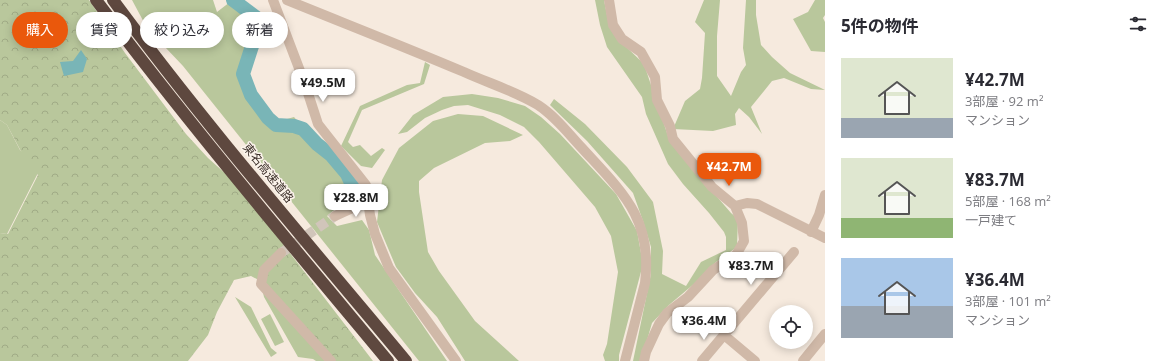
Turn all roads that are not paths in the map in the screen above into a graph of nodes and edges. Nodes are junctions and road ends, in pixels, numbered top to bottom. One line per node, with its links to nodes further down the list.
1 (96, 0): 17 (highway)
2 (113, 0): 18 (highway, 東名高速道路)
3 (273, 0): 7 (street)
4 (287, 0): 20 (street)
5 (609, 0): 8 (street)
6 (825, 195): 10 (street)
7 (368, 201): 9 (street); 19 (street)
8 (735, 206): 10 (street); 21 (street)
9 (335, 216)
10 (811, 232): 11 (street)
11 (825, 238)
12 (794, 252): 15 (street)
13 (281, 253): 16 (street)
14 (825, 334): 24 (street)
15 (724, 335): 22 (street); 23 (street)
16 (331, 361)
17 (388, 361)
18 (406, 361)
19 (456, 361)
20 (625, 361)
21 (644, 361)
22 (702, 361)
23 (755, 361)
24 (803, 361)

